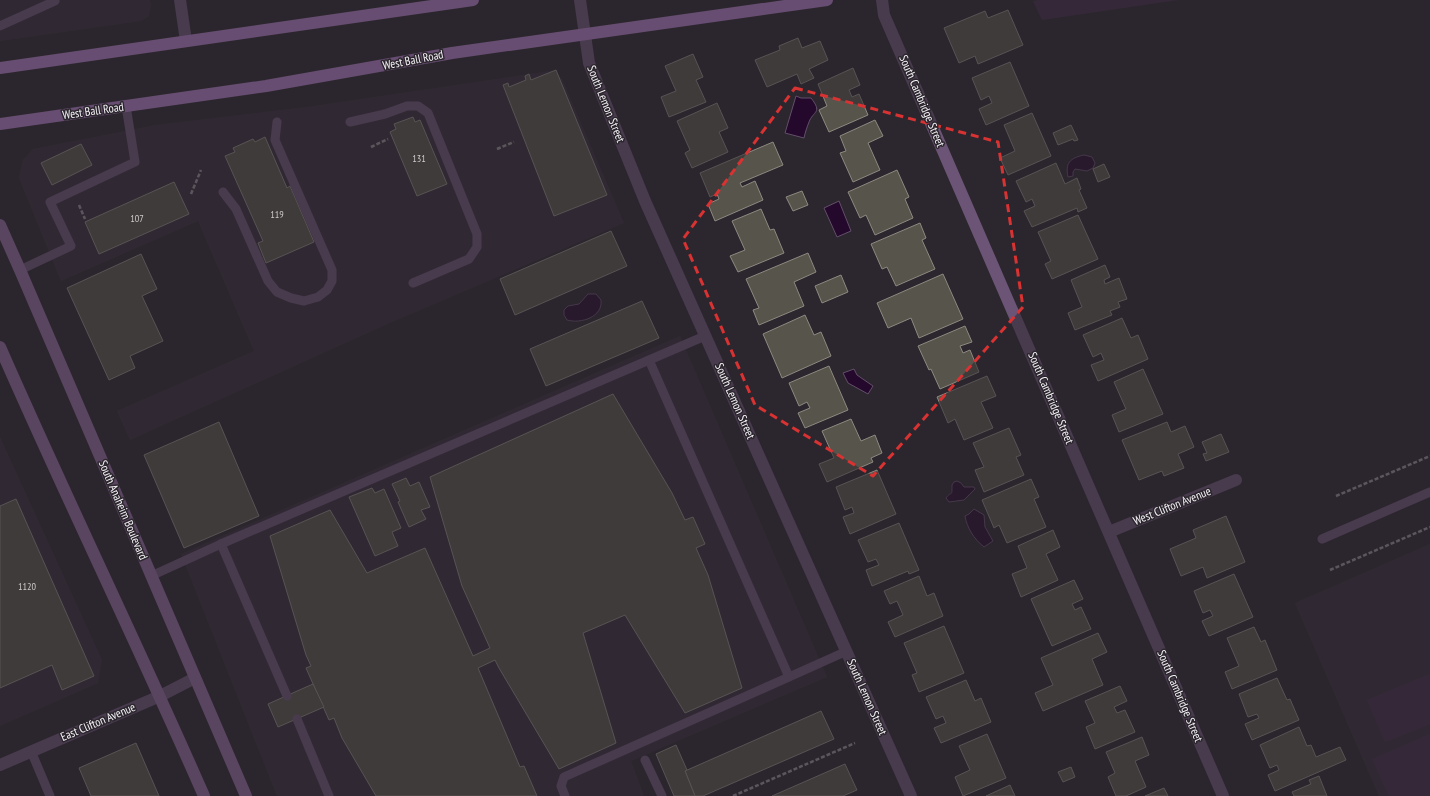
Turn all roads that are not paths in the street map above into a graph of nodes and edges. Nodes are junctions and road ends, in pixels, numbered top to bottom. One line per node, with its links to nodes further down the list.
1 (180, 0): 9 (street)
2 (472, 0): 9 (main road)
3 (580, 0): 8 (street, South Lemon Street)
4 (827, 0): 8 (main road, West Ball Road)
5 (882, 0): 24 (street, South Cambridge Street)
6 (56, 1): 7 (lane)
7 (0, 26)
8 (585, 34): 11 (main road, West Ball Road); 19 (street, South Lemon Street)
9 (186, 41): 10 (main road)
10 (0, 68)
11 (126, 106): 14 (main road, West Ball Road); 17 (lane)
12 (277, 122): 15 (lane)
13 (350, 122): 18 (lane)
14 (0, 124)
15 (222, 192)
16 (0, 225): 17 (main road, South Anaheim Boulevard)
17 (20, 270): 27 (main road, South Anaheim Boulevard)
18 (413, 283)
19 (706, 336): 21 (lane); 28 (street, South Lemon Street)
20 (0, 347): 31 (main road)
21 (649, 360): 26 (lane); 30 (lane)
22 (1236, 480): 24 (street, West Clifton Avenue)
23 (1430, 492): 25 (lane)
24 (1109, 532): 44 (street, South Cambridge Street)
25 (1322, 540)
26 (221, 544): 27 (lane); 32 (lane)
27 (152, 576): 29 (main road, South Anaheim Boulevard)
28 (847, 652): 30 (lane); 43 (street, South Lemon Street)
29 (195, 678): 31 (street, East Clifton Avenue); 39 (main road, South Anaheim Boulevard)
30 (789, 678): 41 (lane)
31 (160, 696): 34 (street, East Clifton Avenue); 38 (main road)
32 (287, 696)
33 (297, 719): 40 (lane)
34 (31, 751): 36 (street, East Clifton Avenue); 37 (lane)
35 (645, 760): 42 (lane)
36 (0, 765)
37 (50, 796)
38 (204, 796)
39 (246, 796)
40 (329, 796)
41 (565, 796)
42 (662, 796)
43 (911, 796)
44 (1223, 796)

